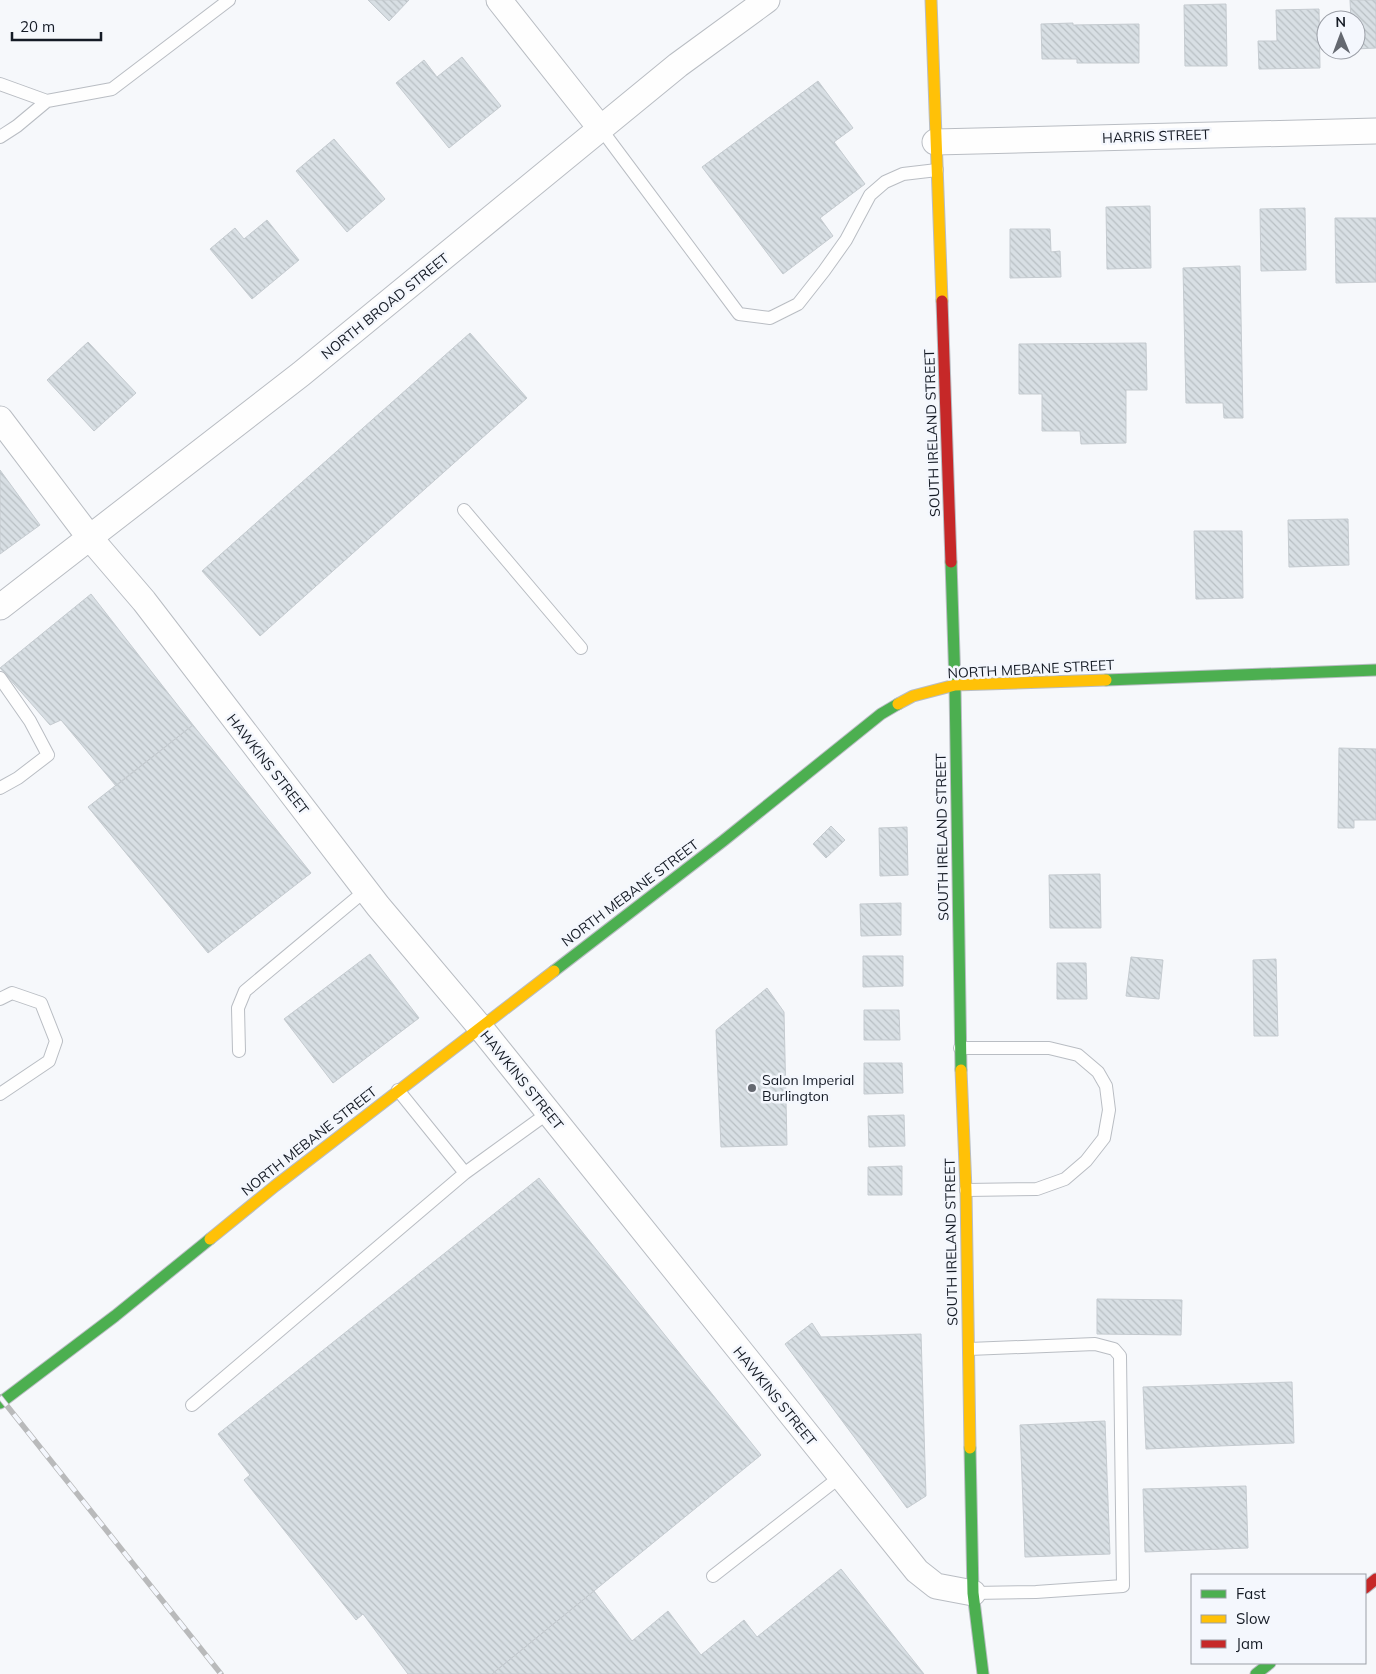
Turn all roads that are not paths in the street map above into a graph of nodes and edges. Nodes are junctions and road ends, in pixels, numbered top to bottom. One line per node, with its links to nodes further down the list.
1 (229, 0): 6 (lane)
2 (499, 0): 7 (street)
3 (767, 0): 7 (street, NORTH BROAD STREET)
4 (931, 0): 10 (street, SOUTH IRELAND STREET)
5 (0, 84): 6 (lane)
6 (47, 101): 9 (lane)
7 (602, 130): 11 (lane); 14 (street, NORTH BROAD STREET)
8 (1376, 131): 10 (street, HARRIS STREET)
9 (0, 137)
10 (936, 142): 11 (street, SOUTH IRELAND STREET)
11 (937, 170): 19 (street, SOUTH IRELAND STREET)
12 (0, 419): 14 (street, HAWKINS STREET)
13 (464, 510): 16 (lane)
14 (90, 538): 15 (street, NORTH BROAD STREET); 21 (street, HAWKINS STREET)
15 (0, 607)
16 (581, 648)
17 (1376, 670): 19 (street, NORTH MEBANE STREET)
18 (0, 678): 20 (lane)
19 (955, 685): 23 (street, NORTH MEBANE STREET); 24 (street, SOUTH IRELAND STREET)
20 (0, 788)
21 (366, 890): 23 (street, HAWKINS STREET); 25 (lane)
22 (0, 999): 27 (lane)
23 (480, 1027): 26 (street, NORTH MEBANE STREET); 28 (street, HAWKINS STREET)
24 (960, 1048): 30 (street, SOUTH IRELAND STREET); 30 (lane)
25 (239, 1051)
26 (398, 1090): 29 (lane); 32 (street, NORTH MEBANE STREET)
27 (0, 1094)
28 (548, 1113): 29 (lane); 34 (street, HAWKINS STREET)
29 (465, 1173): 33 (lane)
30 (966, 1190): 31 (street, SOUTH IRELAND STREET)
31 (969, 1349): 38 (street, SOUTH IRELAND STREET); 38 (lane)
32 (0, 1403)
33 (192, 1405)
34 (840, 1477): 35 (lane); 38 (street, HAWKINS STREET)
35 (713, 1576)
36 (1376, 1579): 37 (street)
37 (1366, 1587)
38 (973, 1593): 40 (street, SOUTH IRELAND STREET)
39 (1269, 1664): 41 (street)
40 (983, 1673)
41 (1256, 1674)

